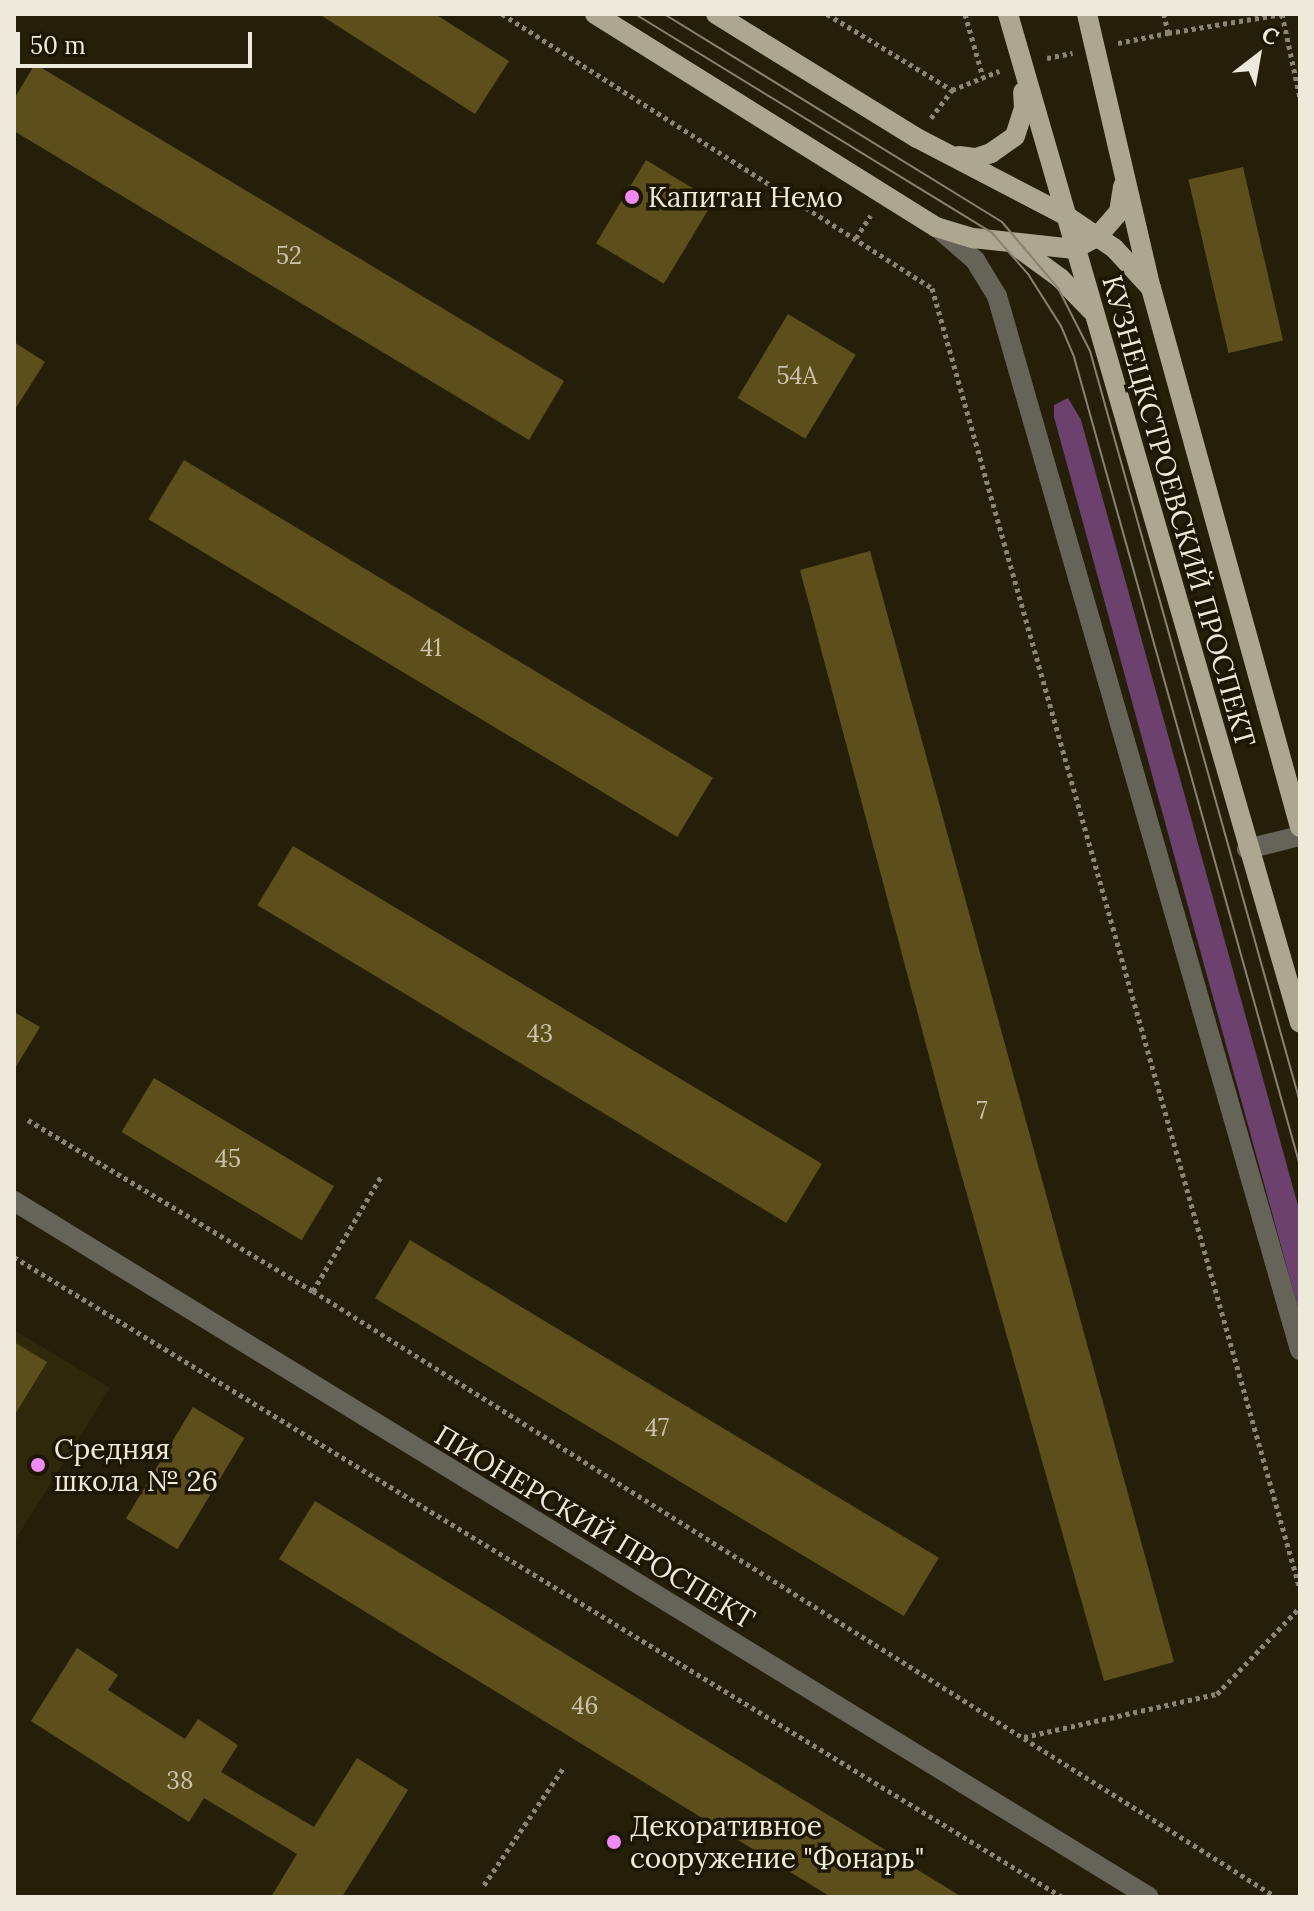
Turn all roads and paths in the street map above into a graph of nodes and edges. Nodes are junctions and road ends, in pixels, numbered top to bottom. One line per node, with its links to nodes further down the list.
1 (502, 14): 32 (path)
2 (595, 14): 16 (main road)
3 (716, 14): 12 (main road)
4 (827, 14): 12 (path)
5 (965, 14): 10 (path)
6 (1008, 14): 9 (main road, КУЗНЕЦКСТРОЕВСКИЙ ПРОСПЕКТ)
7 (1087, 14): 14 (main road, КУЗНЕЦКСТРОЕВСКИЙ ПРОСПЕКТ)
8 (1168, 33): 11 (path)
9 (1022, 64): 13 (main road); 15 (main road, КУЗНЕЦКСТРОЕВСКИЙ ПРОСПЕКТ)
10 (983, 77)
11 (1300, 98)
12 (917, 138): 13 (main road)
13 (952, 155): 15 (main road)
14 (1122, 161): 17 (main road); 20 (main road, КУЗНЕЦКСТРОЕВСКИЙ ПРОСПЕКТ)
15 (1065, 215): 17 (main road); 19 (main road, КУЗНЕЦКСТРОЕВСКИЙ ПРОСПЕКТ)
16 (936, 227): 18 (main road); 31 (street)
17 (1098, 236): 19 (main road); 20 (main road)
18 (1012, 243): 19 (main road); 21 (main road)
19 (1074, 249): 21 (main road, КУЗНЕЦКСТРОЕВСКИЙ ПРОСПЕКТ)
20 (1151, 288): 22 (main road, КУЗНЕЦКСТРОЕВСКИЙ ПРОСПЕКТ)
21 (1094, 313): 24 (main road, КУЗНЕЦКСТРОЕВСКИЙ ПРОСПЕКТ)
22 (1300, 827)
23 (1300, 836): 24 (street)
24 (1247, 849): 25 (main road, КУЗНЕЦКСТРОЕВСКИЙ ПРОСПЕКТ)
25 (1300, 1023)
26 (28, 1120): 30 (path)
27 (382, 1175): 30 (path)
28 (14, 1201): 38 (street, ПИОНЕРСКИЙ ПРОСПЕКТ)
29 (14, 1257): 37 (path)
30 (313, 1291): 34 (path)
31 (1300, 1350)
32 (1300, 1589)
33 (1300, 1607): 34 (path)
34 (1023, 1737): 39 (path)
35 (564, 1767): 36 (path)
36 (484, 1885)
37 (1062, 1897)
38 (1149, 1897)
39 (1276, 1897)

